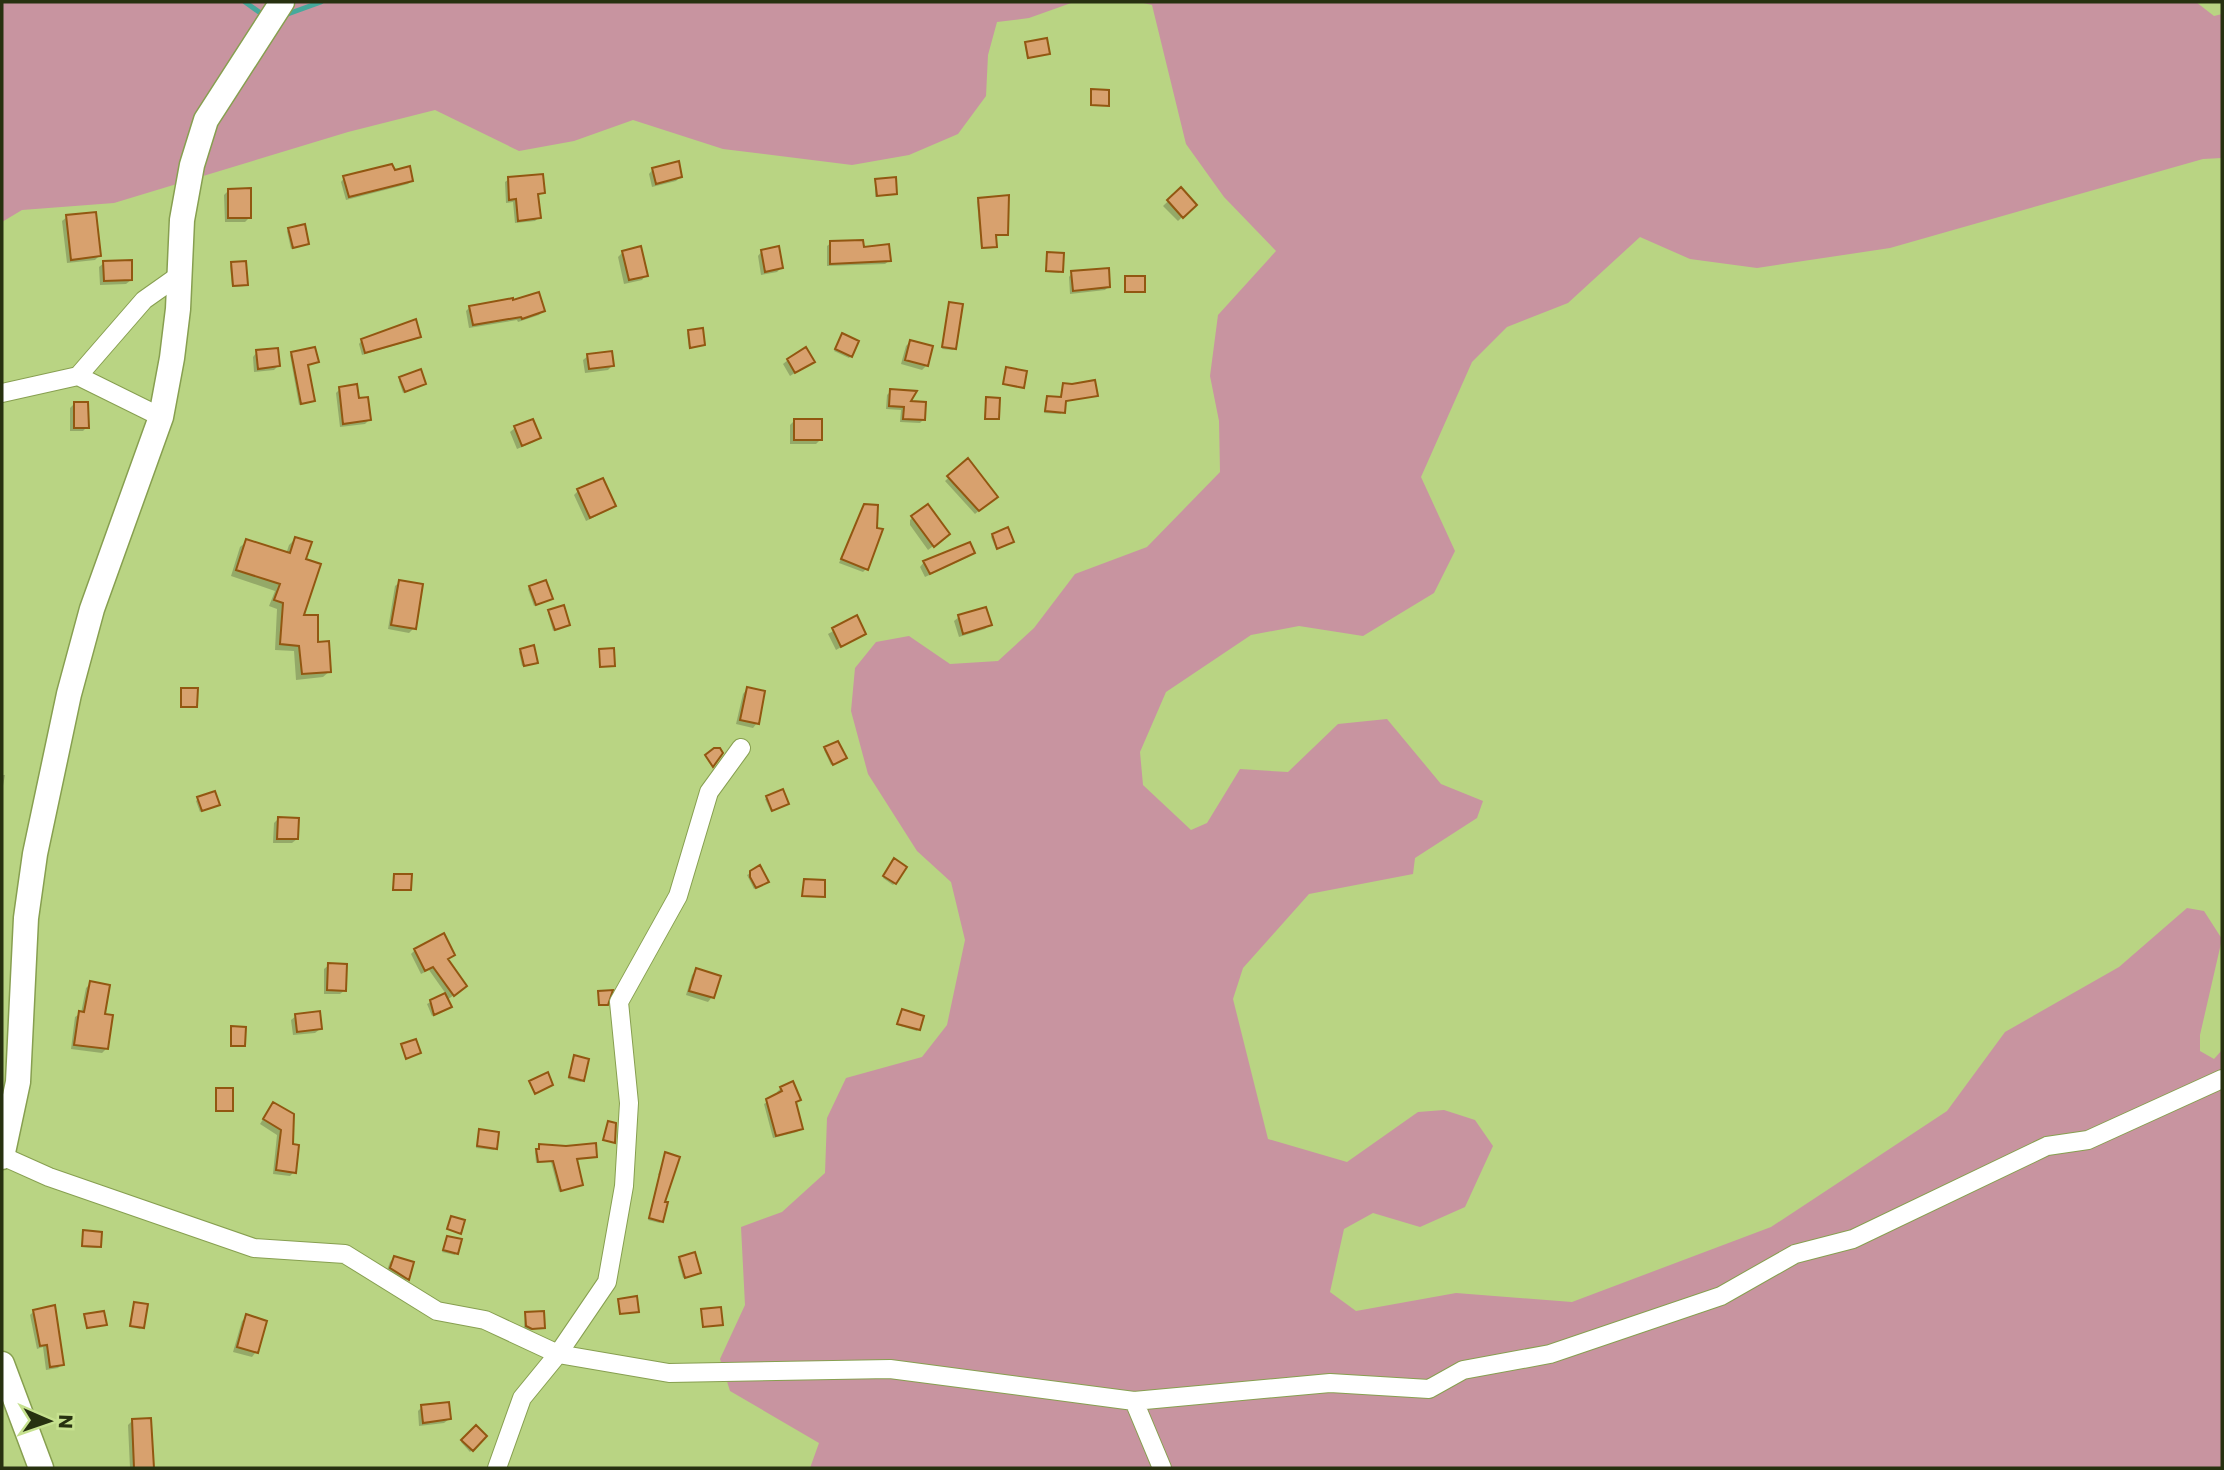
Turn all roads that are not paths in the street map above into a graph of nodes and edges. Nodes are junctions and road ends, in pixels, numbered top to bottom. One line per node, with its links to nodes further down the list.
1 (279, 7): 2 (street)
2 (178, 276): 3 (street); 5 (street)
3 (78, 376): 4 (street); 5 (street)
4 (2, 393)
5 (160, 417): 8 (street)
6 (741, 748): 9 (street)
7 (2222, 1079): 11 (street)
8 (2, 1157): 9 (street)
9 (558, 1354): 11 (street); 13 (street)
10 (2, 1364): 12 (street)
11 (1134, 1401): 14 (street)
12 (41, 1468)
13 (497, 1468)
14 (1163, 1468)

